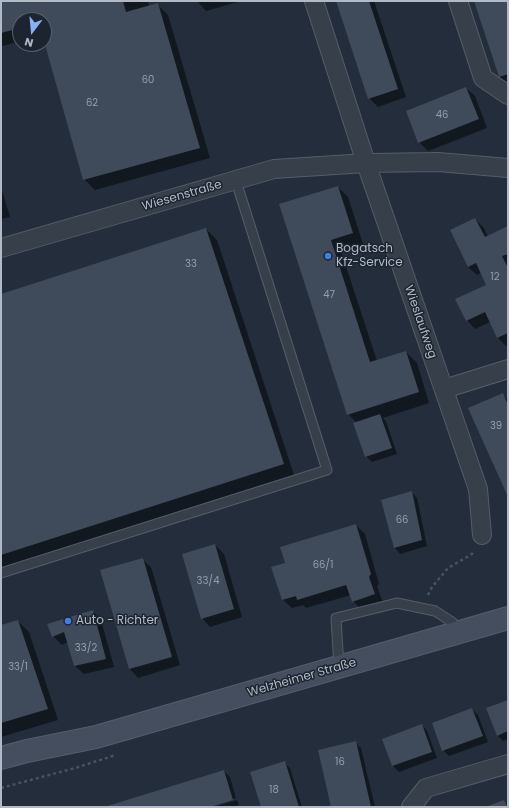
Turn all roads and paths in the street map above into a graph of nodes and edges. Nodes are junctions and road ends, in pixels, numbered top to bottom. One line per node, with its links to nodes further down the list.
1 (314, 1): 4 (street)
2 (458, 1): 3 (street)
3 (508, 95)
4 (366, 163): 5 (street, Wiesenstraße); 6 (street, Wiesenstraße); 9 (street, Wieslaufweg)
5 (508, 168)
6 (236, 181): 7 (street, Wiesenstraße); 11 (lane)
7 (1, 248)
8 (508, 369): 9 (street)
9 (444, 389): 10 (street, Wieslaufweg)
10 (482, 535): 12 (path)
11 (1, 573)
12 (422, 608): 14 (lane); 15 (lane)
13 (508, 618): 14 (main road, Welzheimer Straße)
14 (460, 632): 15 (main road, Welzheimer Straße)
15 (339, 667): 16 (main road, Welzheimer Straße)
16 (96, 737): 17 (main road, Welzheimer Straße); 19 (main road, Welzheimer Straße)
17 (1, 758)
18 (508, 764): 20 (street)
19 (1, 773)
20 (411, 807)

